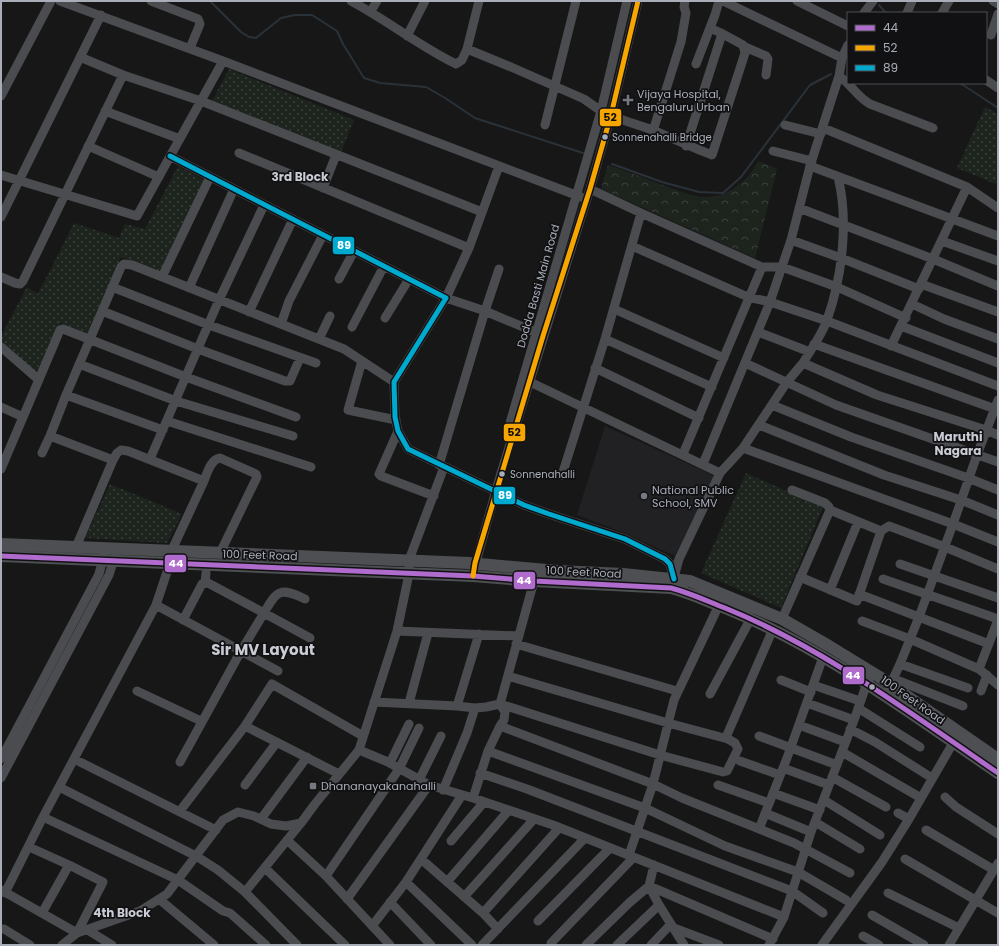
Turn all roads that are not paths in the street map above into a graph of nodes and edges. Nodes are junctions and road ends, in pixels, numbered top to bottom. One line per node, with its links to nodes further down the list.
1 (51, 1): 46 (street)
2 (60, 1): 25 (street)
3 (151, 1): 32 (street)
4 (351, 1): 20 (street)
5 (377, 1): 20 (street)
6 (425, 1): 30 (street)
7 (479, 1): 34 (street)
8 (576, 1): 44 (street)
9 (627, 1): 49 (street, Dodda Basti Main Road)
10 (638, 1): 50 (street)
11 (685, 1): 54 (street)
12 (719, 1): 27 (street)
13 (723, 1): 36 (street)
14 (797, 1): 26 (street)
15 (873, 1): 21 (street)
16 (912, 1): 22 (street)
17 (948, 1): 23 (street)
18 (993, 1): 19 (street)
19 (998, 4)
20 (371, 11): 30 (street)
21 (865, 12)
22 (907, 12)
23 (942, 12)
24 (998, 14): 29 (street)
25 (101, 15): 32 (street); 35 (street)
26 (847, 26)
27 (710, 28): 28 (street); 38 (street)
28 (721, 33): 33 (street); 58 (street)
29 (992, 35)
30 (407, 36): 34 (street)
31 (847, 47): 36 (street)
32 (190, 48): 37 (street)
33 (745, 48): 40 (street); 58 (street)
34 (467, 49): 44 (street)
35 (80, 58): 39 (street); 69 (street)
36 (842, 58): 41 (street)
37 (224, 61): 47 (street); 64 (street)
38 (696, 64)
39 (123, 75): 47 (street); 48 (street)
40 (766, 75)
41 (844, 75): 55 (street)
42 (987, 81): 45 (street)
43 (849, 84): 53 (street)
44 (555, 86): 49 (street); 51 (street)
45 (998, 88)
46 (1, 96)
47 (201, 102): 56 (street); 61 (street)
48 (105, 111): 56 (street); 57 (street)
49 (601, 111): 75 (street, Dodda Basti Main Road)
50 (611, 116): 54 (street); 73 (street, Dodda Basti Main Road)
51 (544, 125)
52 (784, 125): 55 (street)
53 (933, 128)
54 (654, 131): 58 (street)
55 (822, 131): 63 (street); 70 (street)
56 (180, 139): 62 (street)
57 (88, 146): 66 (street); 74 (street)
58 (686, 146)
59 (773, 150): 63 (street)
60 (239, 153): 71 (street)
61 (336, 155): 71 (street); 80 (street)
62 (170, 156): 66 (street); 67 (street)
63 (811, 164): 68 (street); 78 (street)
64 (499, 166): 75 (street); 80 (street)
65 (1, 175): 69 (street)
66 (159, 177): 74 (street)
67 (210, 177): 72 (street); 101 (street)
68 (838, 177): 84 (street); 85 (street)
69 (19, 181): 74 (street); 82 (street)
70 (967, 187): 79 (street); 84 (street)
71 (323, 188): 91 (street)
72 (234, 189): 77 (street); 107 (street)
73 (590, 189): 76 (street, Dodda Basti Main Road); 81 (street)
74 (66, 195): 100 (street)
75 (577, 196): 76 (street); 127 (street, Dodda Basti Main Road)
76 (587, 198): 127 (street, Dodda Basti Main Road)
77 (264, 204): 83 (street); 111 (street)
78 (799, 208): 85 (street); 88 (street)
79 (998, 208)
80 (482, 212): 91 (street)
81 (641, 214): 90 (street); 97 (street)
82 (1, 217)
83 (293, 219): 86 (street); 117 (street)
84 (952, 219): 87 (street); 89 (street)
85 (844, 225): 93 (street); 94 (street)
86 (323, 235): 92 (street); 123 (street)
87 (998, 236)
88 (791, 240): 93 (street); 98 (street)
89 (942, 241): 94 (street); 95 (street)
90 (632, 246): 109 (street); 114 (street)
91 (469, 248): 110 (street)
92 (354, 251): 96 (street); 102 (street)
93 (841, 258): 104 (street); 108 (street)
94 (933, 259): 104 (street); 105 (street)
95 (998, 261)
96 (384, 266): 103 (street); 125 (street)
97 (762, 267): 98 (street); 109 (street)
98 (782, 268): 108 (street); 112 (street)
99 (500, 269): 116 (street)
100 (1, 277)
101 (162, 277): 106 (street); 107 (street)
102 (339, 279)
103 (409, 279): 110 (street); 120 (street)
104 (920, 286): 113 (street); 118 (street)
105 (998, 286)
106 (112, 287): 115 (street); 124 (street)
107 (189, 288): 111 (street)
108 (838, 288): 121 (street); 122 (street)
109 (748, 297): 112 (street); 137 (street)
110 (446, 298): 116 (street); 147 (street)
111 (219, 300): 117 (street); 124 (street)
112 (770, 302): 121 (street); 126 (street)
113 (912, 304): 122 (street); 131 (street)
114 (614, 309): 130 (street); 137 (street)
115 (102, 311): 128 (street); 135 (street)
116 (485, 311): 127 (street); 180 (street)
117 (248, 312): 123 (street)
118 (998, 312)
119 (330, 316): 129 (street)
120 (385, 318)
121 (827, 321): 132 (street); 134 (street)
122 (903, 322): 132 (street); 143 (street)
123 (280, 324): 129 (street)
124 (208, 325): 135 (street); 136 (street)
125 (352, 327)
126 (758, 332): 134 (street); 140 (street)
127 (540, 334): 148 (street, Dodda Basti Main Road); 187 (street, Dodda Basti Main Road)
128 (90, 339): 142 (street); 145 (street); 146 (street)
129 (319, 339): 138 (street)
130 (605, 339): 144 (street); 151 (street)
131 (998, 339)
132 (891, 346): 150 (street)
133 (1, 347): 146 (street)
134 (812, 348): 141 (street); 155 (street)
135 (198, 349): 136 (street); 145 (street)
136 (300, 358): 139 (street)
137 (724, 358): 151 (street)
138 (362, 361): 147 (street); 161 (street)
139 (316, 363)
140 (745, 363): 149 (street); 179 (street)
141 (803, 363): 149 (street); 165 (street)
142 (79, 364): 152 (street); 153 (street)
143 (998, 364)
144 (594, 368): 157 (street); 160 (street)
145 (186, 377): 153 (street); 159 (street)
146 (39, 380): 158 (street)
147 (394, 382): 161 (street)
148 (530, 382): 157 (street); 187 (street, Dodda Basti Main Road)
149 (787, 382): 154 (street); 175 (street)
150 (998, 386)
151 (712, 387): 160 (street)
152 (66, 395): 164 (street); 168 (street)
153 (176, 401): 162 (street); 169 (street)
154 (772, 405): 163 (street); 185 (street)
155 (997, 406): 165 (street)
156 (1, 407): 158 (street)
157 (582, 407): 174 (street); 184 (street)
158 (23, 417): 172 (street)
159 (296, 417)
160 (699, 418): 174 (street)
161 (396, 420): 166 (street)
162 (167, 421): 164 (street); 181 (street)
163 (759, 425): 171 (street); 191 (street)
164 (163, 430): 177 (street)
165 (986, 430): 167 (street); 175 (street)
166 (398, 431): 180 (street); 190 (street)
167 (998, 435)
168 (50, 436): 173 (street); 176 (street)
169 (292, 436)
170 (1, 445): 172 (street)
171 (743, 448): 183 (street); 195 (street)
172 (10, 449): 182 (street)
173 (42, 453)
174 (683, 454): 179 (street)
175 (977, 454): 178 (street); 185 (street)
176 (113, 460): 177 (street); 199 (street)
177 (150, 460): 186 (street)
178 (998, 462)
179 (703, 464): 183 (street)
180 (442, 466): 187 (street); 190 (street)
181 (311, 467)
182 (1, 469)
183 (720, 473): 217 (street)
184 (562, 475)
185 (968, 478): 189 (street); 191 (street)
186 (204, 481): 201 (street); 204 (street)
187 (493, 490): 206 (street, Dodda Basti Main Road); 217 (street)
188 (792, 490): 192 (street)
189 (998, 490)
190 (434, 496): 205 (street)
191 (961, 500): 193 (street); 195 (street)
192 (830, 510): 194 (street); 213 (street)
193 (998, 515)
194 (858, 522): 196 (street); 218 (street)
195 (953, 524): 197 (street); 200 (street)
196 (881, 531): 200 (street); 220 (street)
197 (998, 542)
198 (1, 544): 199 (main road, 100 Feet Road)
199 (76, 546): 202 (main road, 100 Feet Road)
200 (945, 547): 208 (street); 211 (street)
201 (220, 554): 204 (main road, 100 Feet Road); 205 (main road, 100 Feet Road)
202 (109, 555): 203 (main road, 100 Feet Road); 204 (main road, 100 Feet Road); 289 (street); 301 (street)
203 (1, 556)
204 (170, 557): 210 (main road, 100 Feet Road); 223 (street)
205 (409, 560): 206 (main road, 100 Feet Road); 210 (street)
206 (472, 563): 212 (street, Dodda Basti Main Road); 217 (main road, 100 Feet Road)
207 (900, 564): 211 (street)
208 (998, 569)
209 (206, 573): 216 (street)
210 (409, 574): 212 (main road, 100 Feet Road); 233 (street)
211 (934, 575): 219 (street); 221 (street)
212 (470, 576): 215 (main road, 100 Feet Road)
213 (800, 577): 218 (street); 228 (street)
214 (883, 579): 219 (street)
215 (534, 581): 217 (main road, 100 Feet Road); 239 (street)
216 (205, 583): 225 (street); 230 (street)
217 (672, 583): 224 (main road, 100 Feet Road); 228 (main road, 100 Feet Road)
218 (830, 590): 220 (street)
219 (927, 593): 226 (street); 229 (street)
220 (859, 594): 226 (street)
221 (998, 598)
222 (305, 599): 225 (street)
223 (156, 605): 230 (street); 290 (street)
224 (719, 605): 227 (main road, 100 Feet Road); 254 (street)
225 (264, 613): 237 (street); 241 (street)
226 (919, 617): 238 (street); 240 (street)
227 (751, 618): 232 (main road, 100 Feet Road); 257 (street)
228 (782, 619): 248 (main road, 100 Feet Road)
229 (998, 619): 235 (street)
230 (183, 620): 241 (street)
231 (862, 621): 238 (street)
232 (773, 629): 242 (main road, 100 Feet Road); 278 (street)
233 (397, 630): 234 (street); 258 (street)
234 (428, 632): 236 (street); 259 (street)
235 (996, 633): 240 (street)
236 (479, 634): 239 (street); 263 (street)
237 (310, 638)
238 (910, 639): 243 (street); 244 (street)
239 (518, 640): 247 (street); 254 (street)
240 (989, 644): 244 (street)
241 (241, 651): 245 (street); 267 (street)
242 (823, 657): 248 (main road, 100 Feet Road); 253 (street)
243 (900, 664): 251 (street); 252 (street)
244 (980, 669): 246 (street)
245 (278, 671)
246 (987, 675): 250 (street); 255 (street)
247 (508, 676): 261 (street); 268 (street)
248 (870, 678): 251 (main road, 100 Feet Road); 262 (street)
249 (781, 680): 253 (street)
250 (998, 685)
251 (890, 687): 264 (street); 281 (main road, 100 Feet Road); 291 (main road, 100 Feet Road)
252 (968, 688)
253 (812, 689): 260 (street); 262 (street)
254 (677, 691): 268 (street)
255 (981, 691)
256 (137, 692): 267 (street)
257 (710, 694)
258 (374, 702): 259 (street); 275 (street)
259 (409, 703): 263 (street)
260 (807, 703): 266 (street); 270 (street)
261 (500, 704): 265 (street); 272 (street); 287 (street)
262 (859, 705): 266 (street); 282 (street)
263 (458, 706): 265 (street)
264 (963, 706)
265 (475, 708): 310 (street)
266 (854, 720): 274 (street)
267 (201, 721): 293 (street)
268 (668, 723): 278 (street); 287 (street)
269 (409, 724): 294 (street)
270 (799, 725): 280 (street); 283 (street)
271 (245, 726): 275 (street); 279 (street); 323 (street)
272 (500, 726): 285 (street); 305 (street)
273 (419, 728): 296 (street)
274 (850, 729): 280 (street); 302 (street)
275 (363, 736): 284 (street)
276 (441, 736): 303 (street)
277 (759, 736): 283 (street)
278 (728, 739): 287 (street)
279 (277, 742): 288 (street); 306 (street)
280 (845, 742): 286 (street)
281 (953, 743): 299 (main road, 100 Feet Road); 302 (street)
282 (920, 747)
283 (790, 748): 295 (street); 297 (street)
284 (359, 750): 294 (street); 300 (street)
285 (488, 751): 298 (street); 320 (street)
286 (842, 752): 295 (street); 315 (street)
287 (660, 755): 305 (street)
288 (307, 758): 300 (street); 327 (street)
289 (1, 759)
290 (74, 759): 309 (street); 323 (street)
291 (998, 759)
292 (740, 761): 297 (street)
293 (180, 762)
294 (390, 763): 296 (street)
295 (837, 764): 304 (street)
296 (399, 769): 303 (street); 357 (street)
297 (782, 771): 304 (street); 311 (street)
298 (480, 773): 314 (street); 336 (street)
299 (998, 773)
300 (339, 774): 331 (street)
301 (1, 778)
302 (932, 778): 315 (street)
303 (419, 780): 307 (street)
304 (831, 781): 316 (street); 319 (street)
305 (653, 784): 320 (street); 333 (street)
306 (245, 785)
307 (429, 785): 310 (street); 368 (street)
308 (718, 785): 318 (street)
309 (59, 787): 326 (street); 347 (street)
310 (443, 790): 312 (street)
311 (773, 793): 318 (street); 322 (street)
312 (462, 795): 314 (street); 349 (street)
313 (945, 797): 338 (street)
314 (473, 798): 317 (street)
315 (921, 798): 329 (street)
316 (824, 800): 322 (street); 339 (street)
317 (484, 802): 321 (street); 342 (street)
318 (769, 803): 324 (street)
319 (886, 807)
320 (645, 808): 336 (street); 355 (street)
321 (509, 810): 328 (street); 360 (street)
322 (820, 810): 330 (street)
323 (180, 811): 334 (street)
324 (765, 813): 333 (street); 337 (street)
325 (898, 813): 329 (street)
326 (43, 817): 343 (street); 358 (street)
327 (261, 819): 331 (street); 334 (street)
328 (534, 819): 332 (street); 366 (street)
329 (909, 819): 406 (street)
330 (815, 822): 337 (street); 346 (street)
331 (301, 823): 341 (street)
332 (559, 828): 340 (street); 374 (street)
333 (759, 829): 345 (street)
334 (216, 830): 347 (street)
335 (926, 830): 353 (street)
336 (637, 832): 348 (street); 363 (street)
337 (811, 832): 345 (street)
338 (998, 834)
339 (880, 835)
340 (585, 838): 344 (street); 385 (street)
341 (288, 840): 354 (street); 357 (street)
342 (451, 841)
343 (29, 847): 351 (street); 362 (street)
344 (610, 848): 348 (street); 379 (street)
345 (806, 849): 355 (street); 356 (street)
346 (860, 849)
347 (196, 856): 358 (street); 364 (street)
348 (631, 857): 352 (street); 389 (street)
349 (421, 859): 359 (street); 360 (street)
350 (905, 859): 370 (street)
351 (69, 865): 373 (street); 386 (street)
352 (654, 865): 361 (street); 378 (street)
353 (996, 866): 370 (street)
354 (264, 868): 364 (street); 396 (street)
355 (798, 872): 363 (street); 369 (street)
356 (850, 873)
357 (326, 876): 368 (street)
358 (178, 880): 367 (street); 394 (street)
359 (406, 882): 371 (street); 399 (street)
360 (447, 882): 366 (street)
361 (649, 886): 372 (street); 388 (street); 401 (street)
362 (3, 891): 373 (street)
363 (792, 891): 375 (street); 378 (street)
364 (245, 892): 395 (street)
365 (888, 893): 382 (street)
366 (464, 897): 374 (street)
367 (159, 899): 384 (street); 393 (street)
368 (347, 899): 380 (street)
369 (846, 900)
370 (976, 900): 376 (street); 382 (street)
371 (390, 902): 380 (street); 398 (street)
372 (659, 905): 381 (street); 402 (street)
373 (42, 913): 386 (street)
374 (483, 913): 385 (street)
375 (823, 913)
376 (998, 913)
377 (872, 915): 408 (street)
378 (784, 917): 388 (street)
379 (538, 921)
380 (372, 926): 397 (street)
381 (672, 926): 403 (street); 404 (street); 405 (street)
382 (959, 928): 409 (street)
383 (4, 929): 390 (street)
384 (86, 929): 386 (street); 392 (street)
385 (498, 929): 400 (street)
386 (77, 932): 391 (street)
387 (864, 936): 407 (street)
388 (771, 942)
389 (551, 943)
390 (30, 945)
391 (62, 945)
392 (112, 945)
393 (214, 945)
394 (266, 945)
395 (297, 945)
396 (345, 945)
397 (390, 945)
398 (431, 945)
399 (472, 945)
400 (482, 945)
401 (586, 945)
402 (617, 945)
403 (651, 945)
404 (684, 945)
405 (719, 945)
406 (822, 945)
407 (879, 945)
408 (924, 945)
409 (949, 945)

